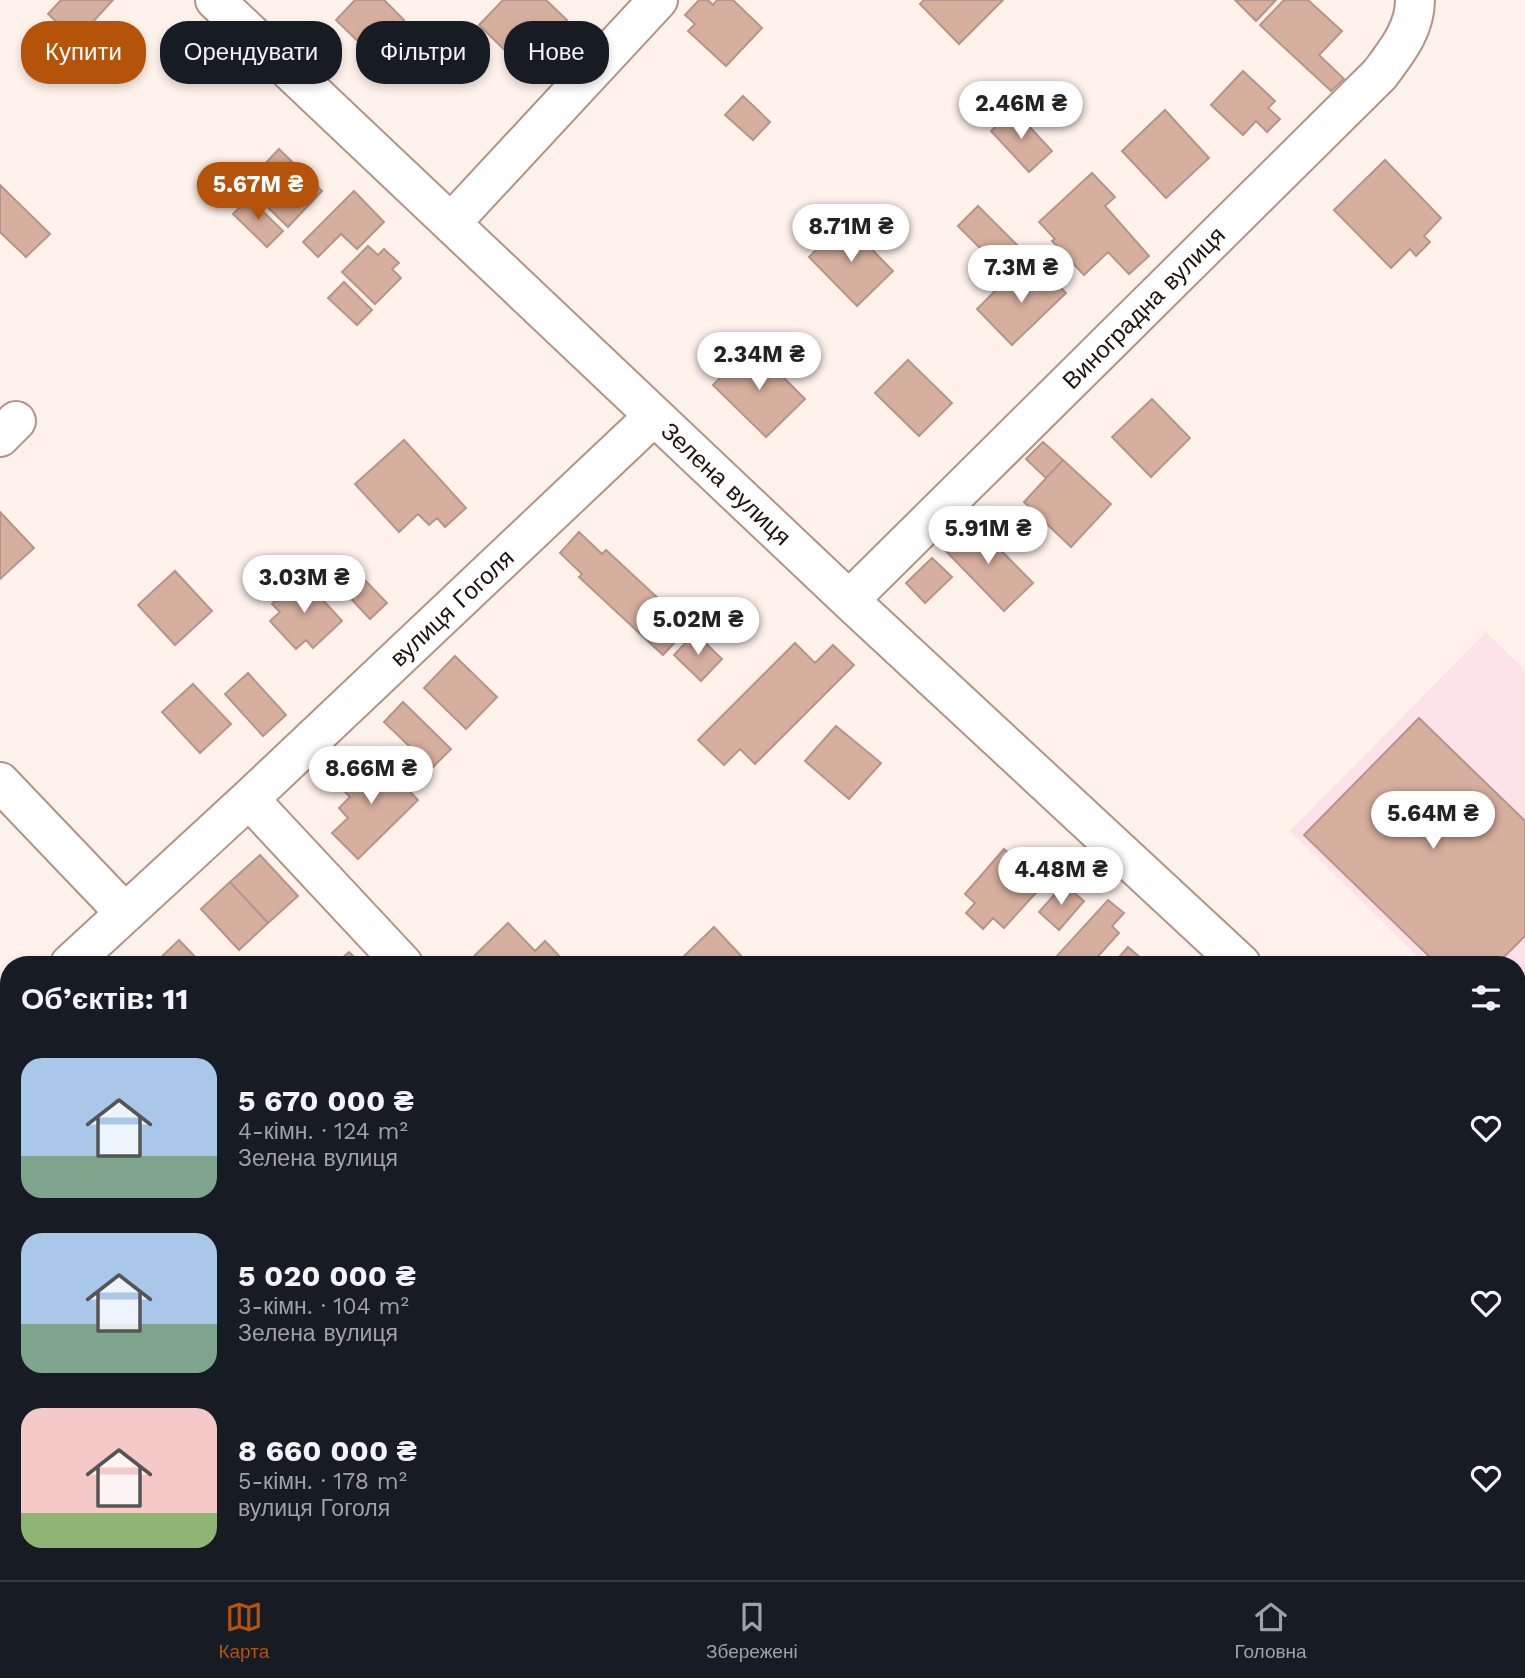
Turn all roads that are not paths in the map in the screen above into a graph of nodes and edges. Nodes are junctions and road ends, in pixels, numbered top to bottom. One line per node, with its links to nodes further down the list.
1 (215, 0): 4 (main road, Зелена вулиця)
2 (658, 0): 4 (main road)
3 (1415, 0): 6 (main road, Виноградна вулиця)
4 (451, 223): 5 (main road, Зелена вулиця)
5 (654, 416): 6 (main road, Зелена вулиця); 8 (main road, вулиця Гоголя)
6 (849, 600): 12 (main road, Зелена вулиця)
7 (0, 782): 9 (main road)
8 (249, 799): 9 (main road, вулиця Гоголя); 11 (main road)
9 (125, 914): 10 (main road, вулиця Гоголя)
10 (79, 956)
11 (396, 956)
12 (1232, 956)

